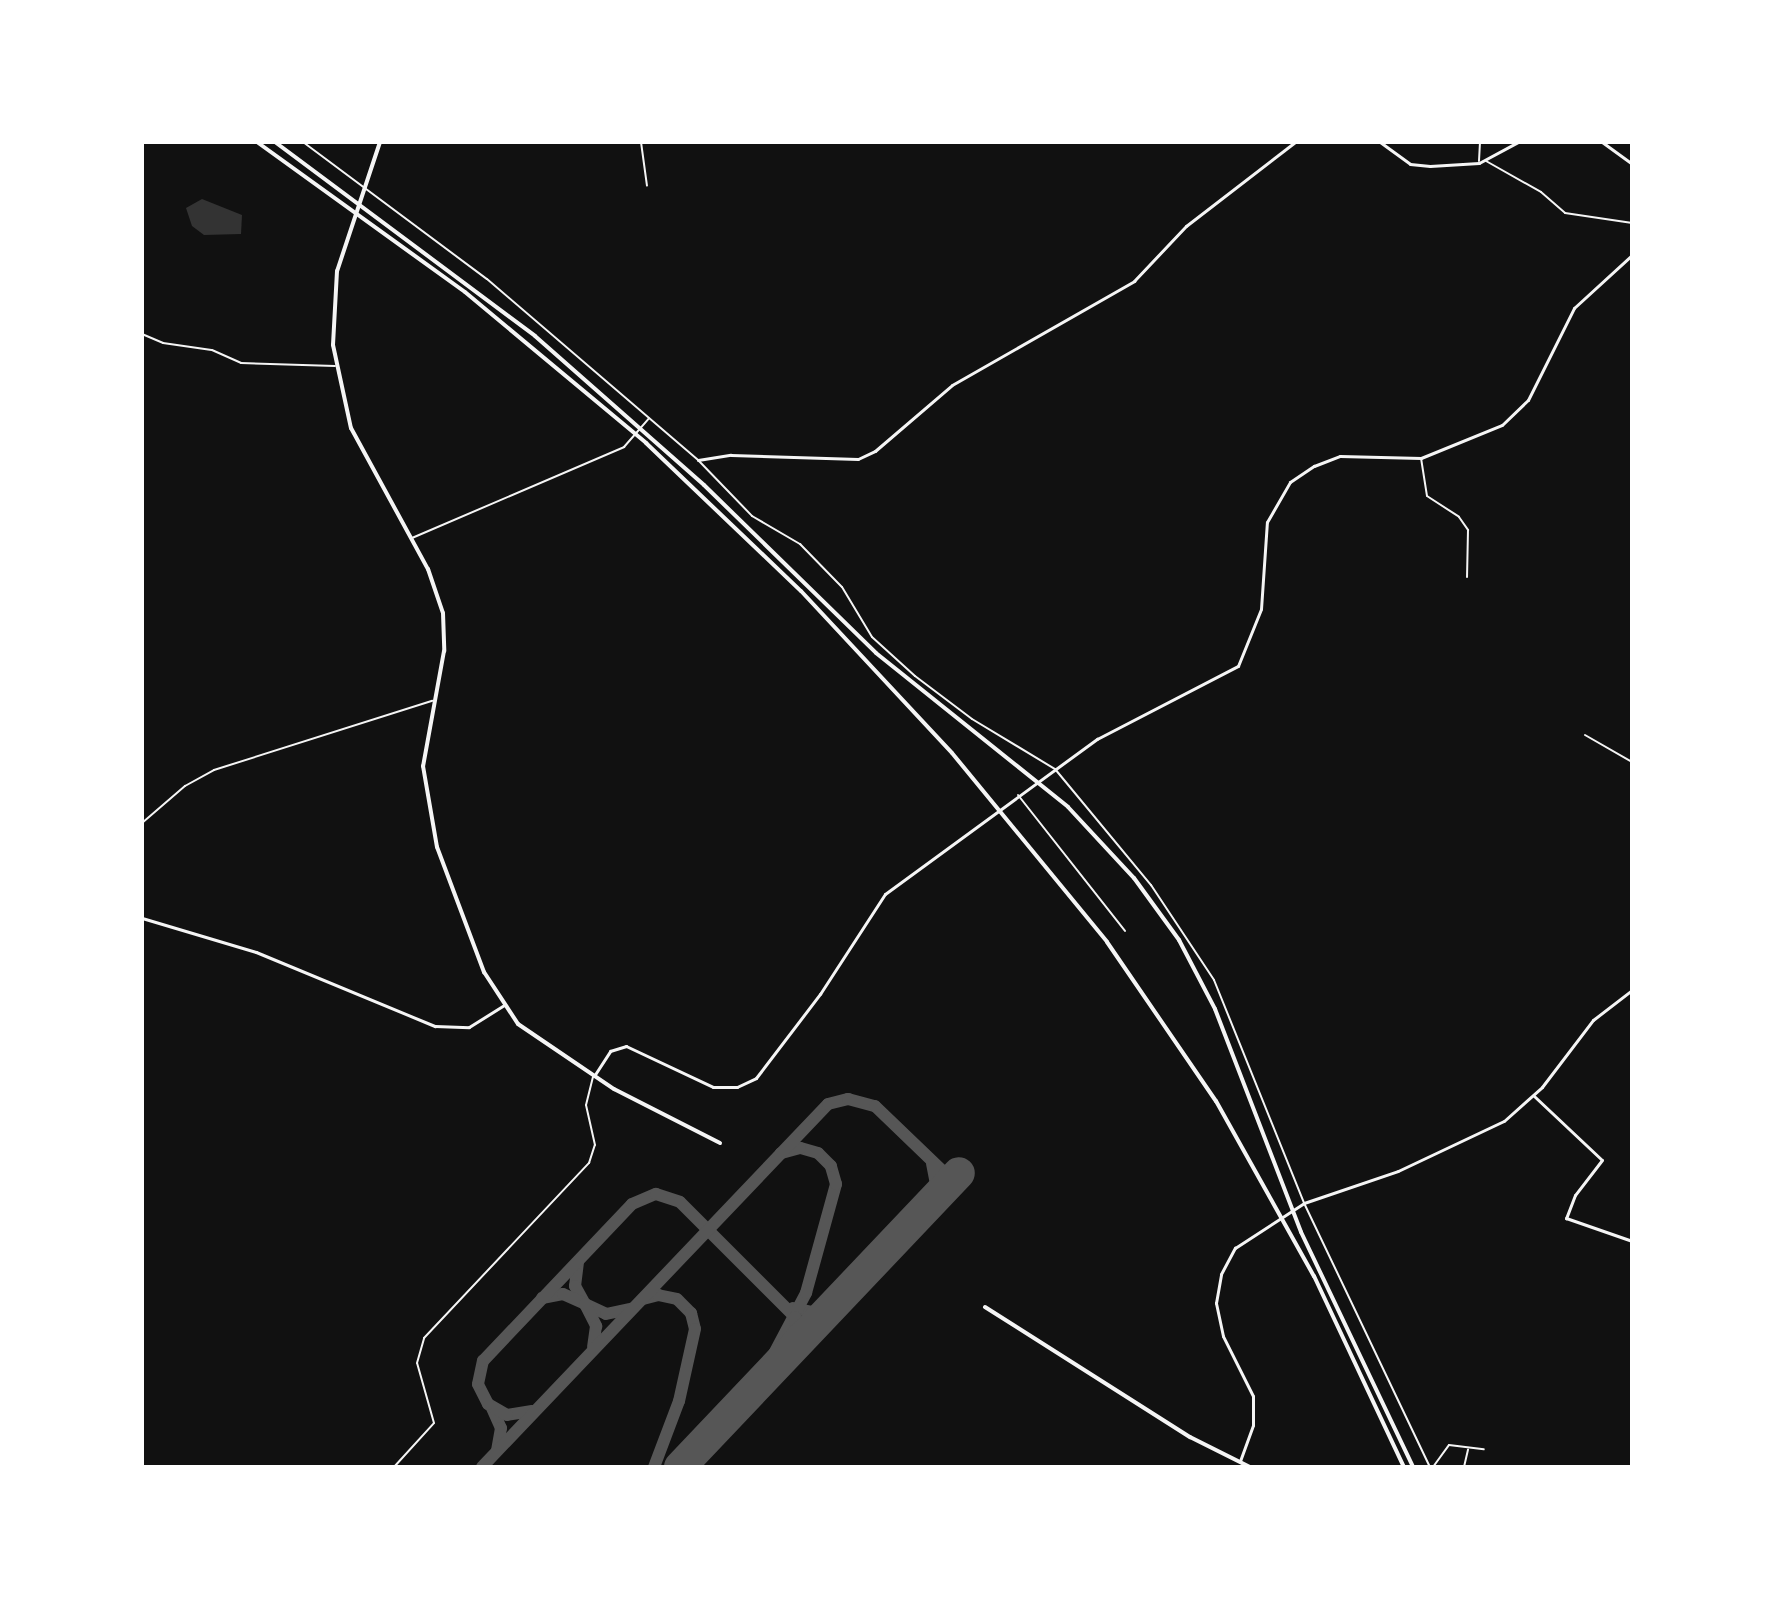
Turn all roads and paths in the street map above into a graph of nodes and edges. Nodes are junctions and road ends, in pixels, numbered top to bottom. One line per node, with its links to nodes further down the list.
1 (257, 142): 46 (highway)
2 (275, 142): 47 (highway)
3 (303, 142): 14 (street)
4 (380, 142): 14 (highway)
5 (641, 142): 15 (street)
6 (1295, 142): 22 (street)
7 (1380, 142): 12 (street)
8 (1480, 142): 12 (street)
9 (1518, 142): 11 (street)
10 (1602, 142): 13 (street)
11 (1486, 161): 12 (street); 16 (street)
12 (1479, 163)
13 (1632, 164)
14 (364, 186): 19 (highway); 20 (street)
15 (647, 186)
16 (1632, 223)
17 (1632, 255): 21 (street)
18 (142, 334): 19 (street)
19 (335, 366): 23 (highway)
20 (648, 418): 22 (street); 23 (street)
21 (1421, 458): 24 (street); 28 (street)
22 (698, 460): 28 (street)
23 (410, 539): 25 (highway)
24 (1467, 577)
25 (433, 701): 30 (street); 34 (highway)
26 (1585, 735): 27 (street)
27 (1632, 762)
28 (1054, 770): 29 (street); 38 (street)
29 (1020, 794): 32 (street); 35 (street)
30 (142, 823)
31 (142, 918): 34 (street)
32 (1125, 931)
33 (1632, 990): 36 (street)
34 (503, 1006): 35 (highway)
35 (594, 1076): 37 (highway); 44 (street)
36 (1534, 1096): 38 (street); 39 (street)
37 (720, 1143)
38 (1303, 1203): 43 (street); 48 (street)
39 (1632, 1241)
40 (985, 1307): 43 (highway)
41 (1468, 1448): 42 (street); 48 (street); 49 (street)
42 (1484, 1449)
43 (1238, 1465): 45 (highway)
44 (394, 1467)
45 (1250, 1467)
46 (1404, 1467)
47 (1413, 1467)
48 (1431, 1467)
49 (1464, 1467)

